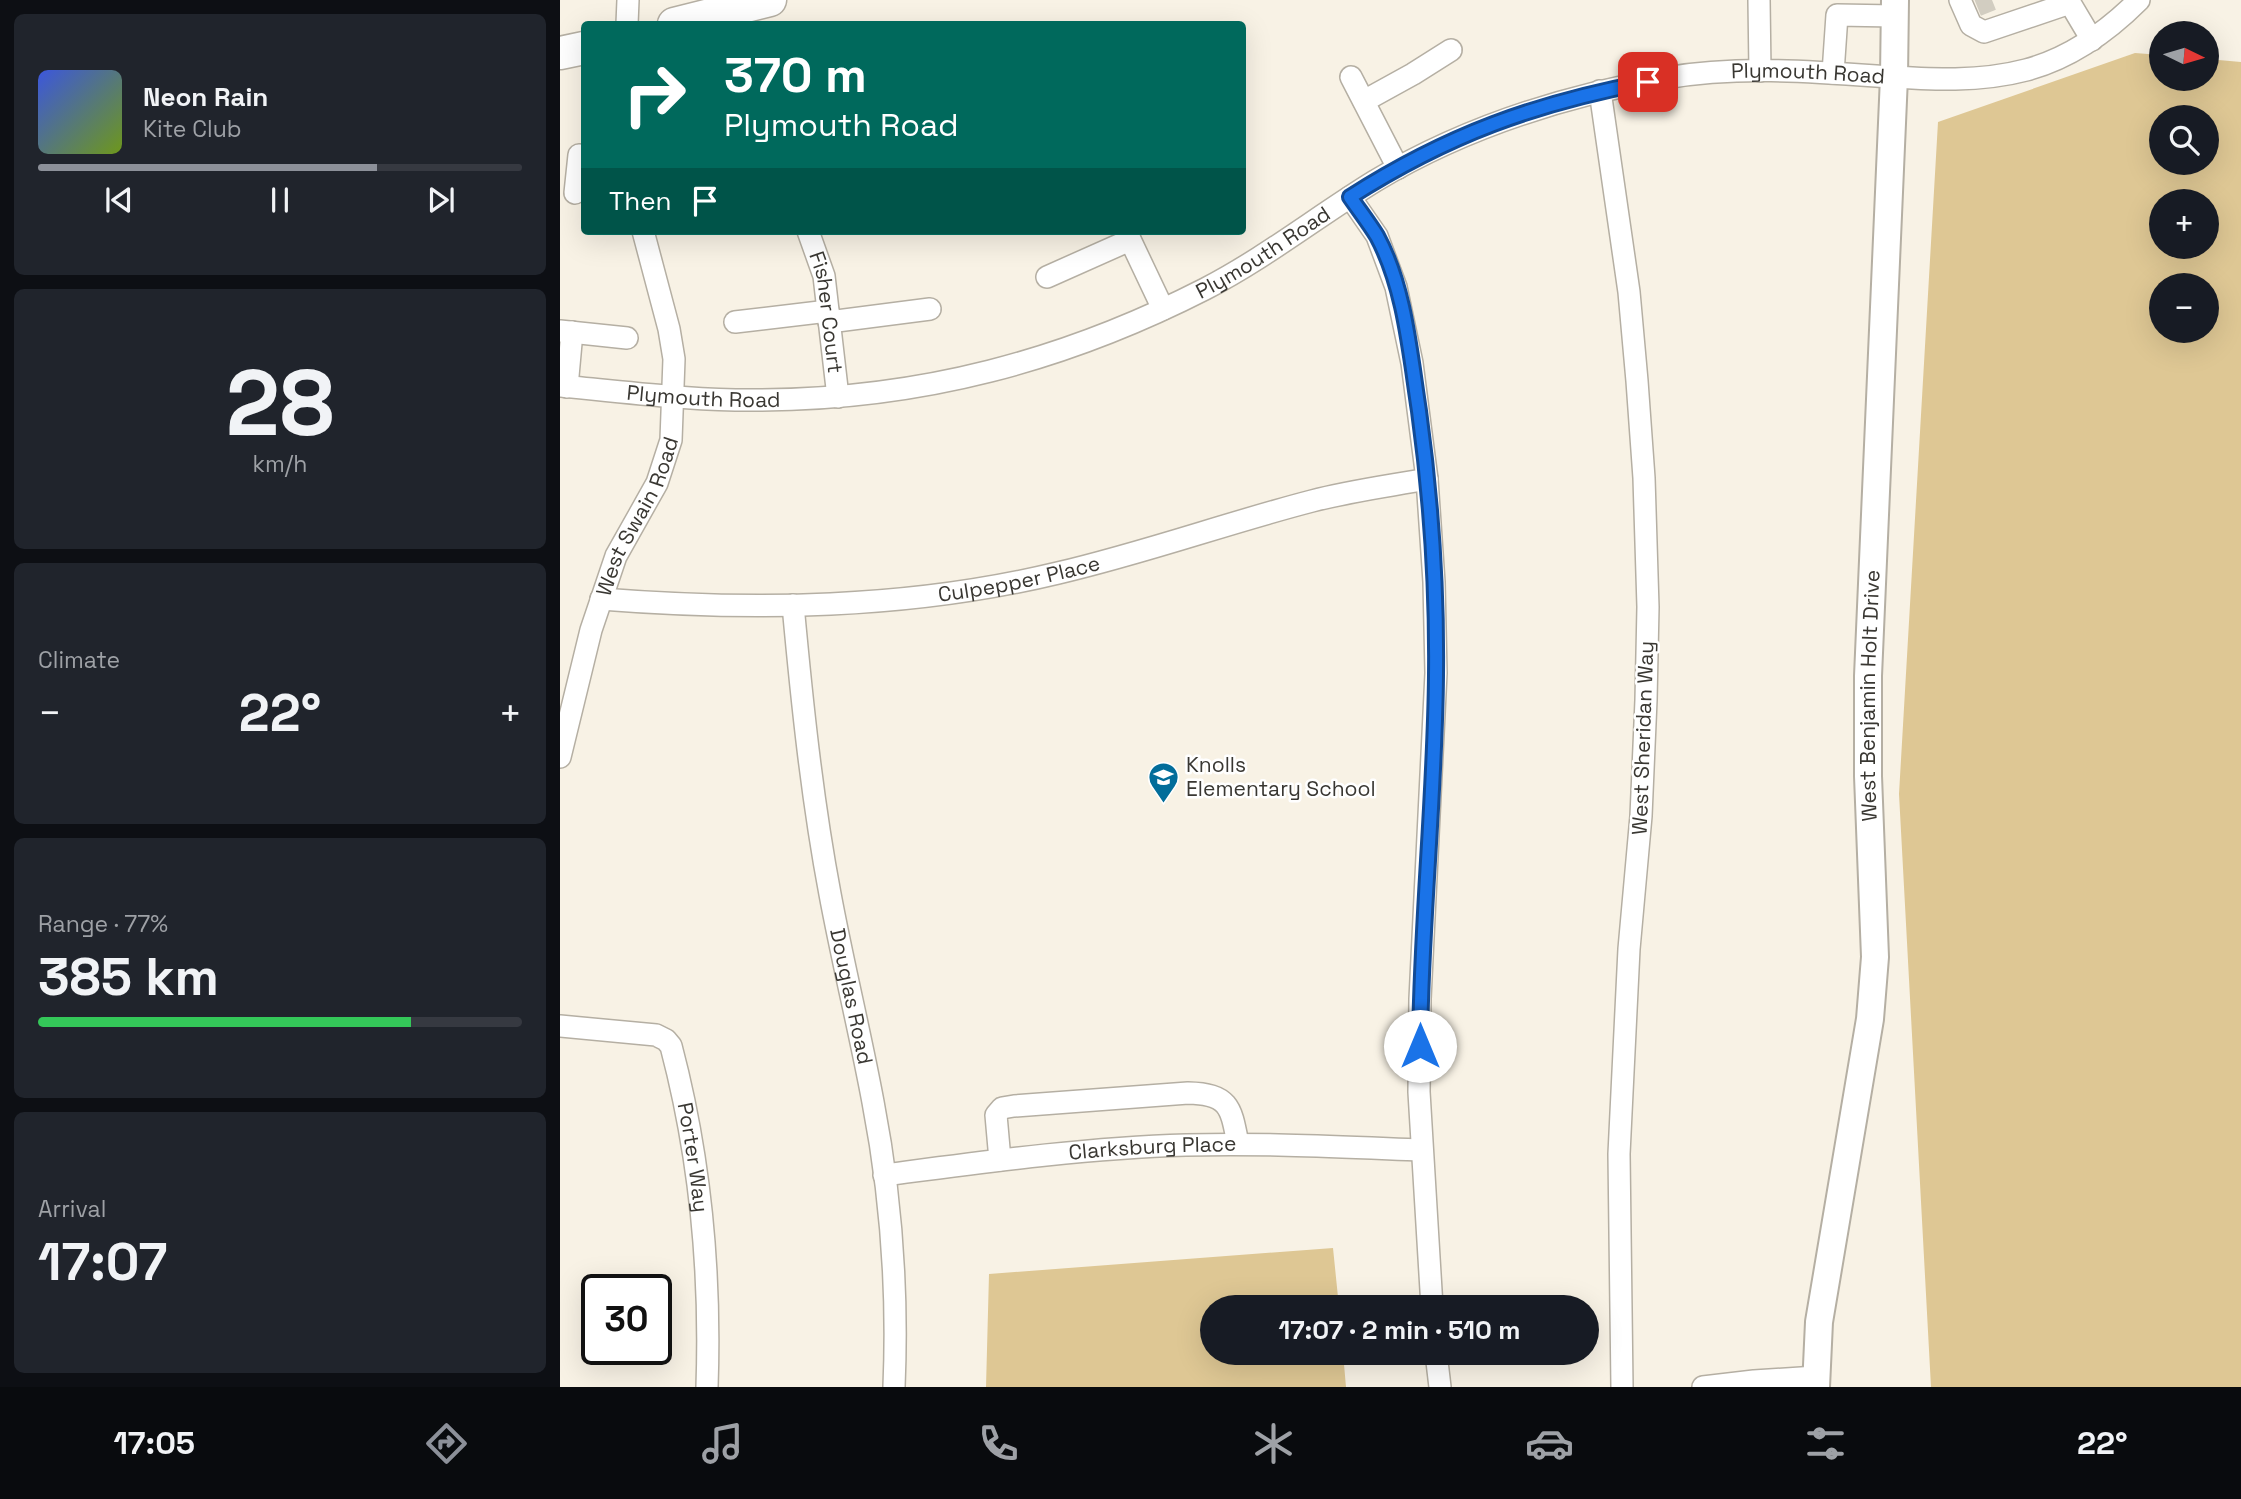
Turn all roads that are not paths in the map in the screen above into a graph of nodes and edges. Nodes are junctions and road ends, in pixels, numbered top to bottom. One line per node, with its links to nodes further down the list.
1 (628, 0): 10 (street)
2 (770, 0): 11 (highway)
3 (1759, 0): 16 (street)
4 (2139, 0): 12 (street, Plymouth Road)
5 (2070, 1): 9 (street); 12 (street)
6 (1967, 5): 9 (street)
7 (1836, 7): 8 (street); 17 (street)
8 (1895, 8): 19 (main road, West Benjamin Holt Drive)
9 (2028, 8)
10 (627, 21)
11 (686, 21)
12 (2092, 40): 19 (street, Plymouth Road)
13 (581, 49): 15 (highway)
14 (1451, 50): 21 (street)
15 (560, 53)
16 (1760, 71): 17 (street, Plymouth Road); 20 (street, Plymouth Road)
17 (1833, 73): 19 (street, Plymouth Road)
18 (1351, 77): 21 (street)
19 (1894, 77): 50 (main road, West Benjamin Holt Drive)
20 (1600, 91): 23 (street, Plymouth Road); 54 (street, West Sheridan Way)
21 (1364, 101): 23 (street)
22 (581, 155): 24 (street)
23 (1398, 168): 25 (street, Plymouth Road)
24 (575, 193)
25 (1350, 197): 31 (street, Plymouth Road); 39 (street)
26 (644, 235): 37 (street, West Swain Road)
27 (810, 235): 32 (street, Fisher Court)
28 (1128, 236): 29 (street); 31 (street)
29 (1047, 277)
30 (930, 309): 32 (street)
31 (1163, 309): 38 (street, Plymouth Road)
32 (828, 316): 33 (street); 38 (street, Fisher Court)
33 (735, 322)
34 (566, 332): 35 (street); 36 (street)
35 (627, 338)
36 (564, 386): 37 (street, Plymouth Road)
37 (673, 396): 38 (street, Plymouth Road); 40 (street, West Swain Road)
38 (838, 397)
39 (1427, 479): 41 (street, Culpepper Place); 45 (street)
40 (601, 599): 41 (street, Culpepper Place); 42 (street, West Swain Road)
41 (793, 605): 47 (street, Douglas Road)
42 (560, 757)
43 (560, 1027): 51 (street, Porter Way)
44 (1238, 1144): 45 (street, Clarksburg Place); 46 (street, Clarksburg Place); 46 (street)
45 (1421, 1150): 48 (street)
46 (1000, 1160): 47 (street, Clarksburg Place)
47 (884, 1175): 52 (street, Douglas Road)
48 (1431, 1295)
49 (1437, 1365): 53 (street)
50 (1816, 1382): 55 (street)
51 (707, 1387)
52 (894, 1387)
53 (1440, 1387)
54 (1622, 1387)
55 (1703, 1387)

